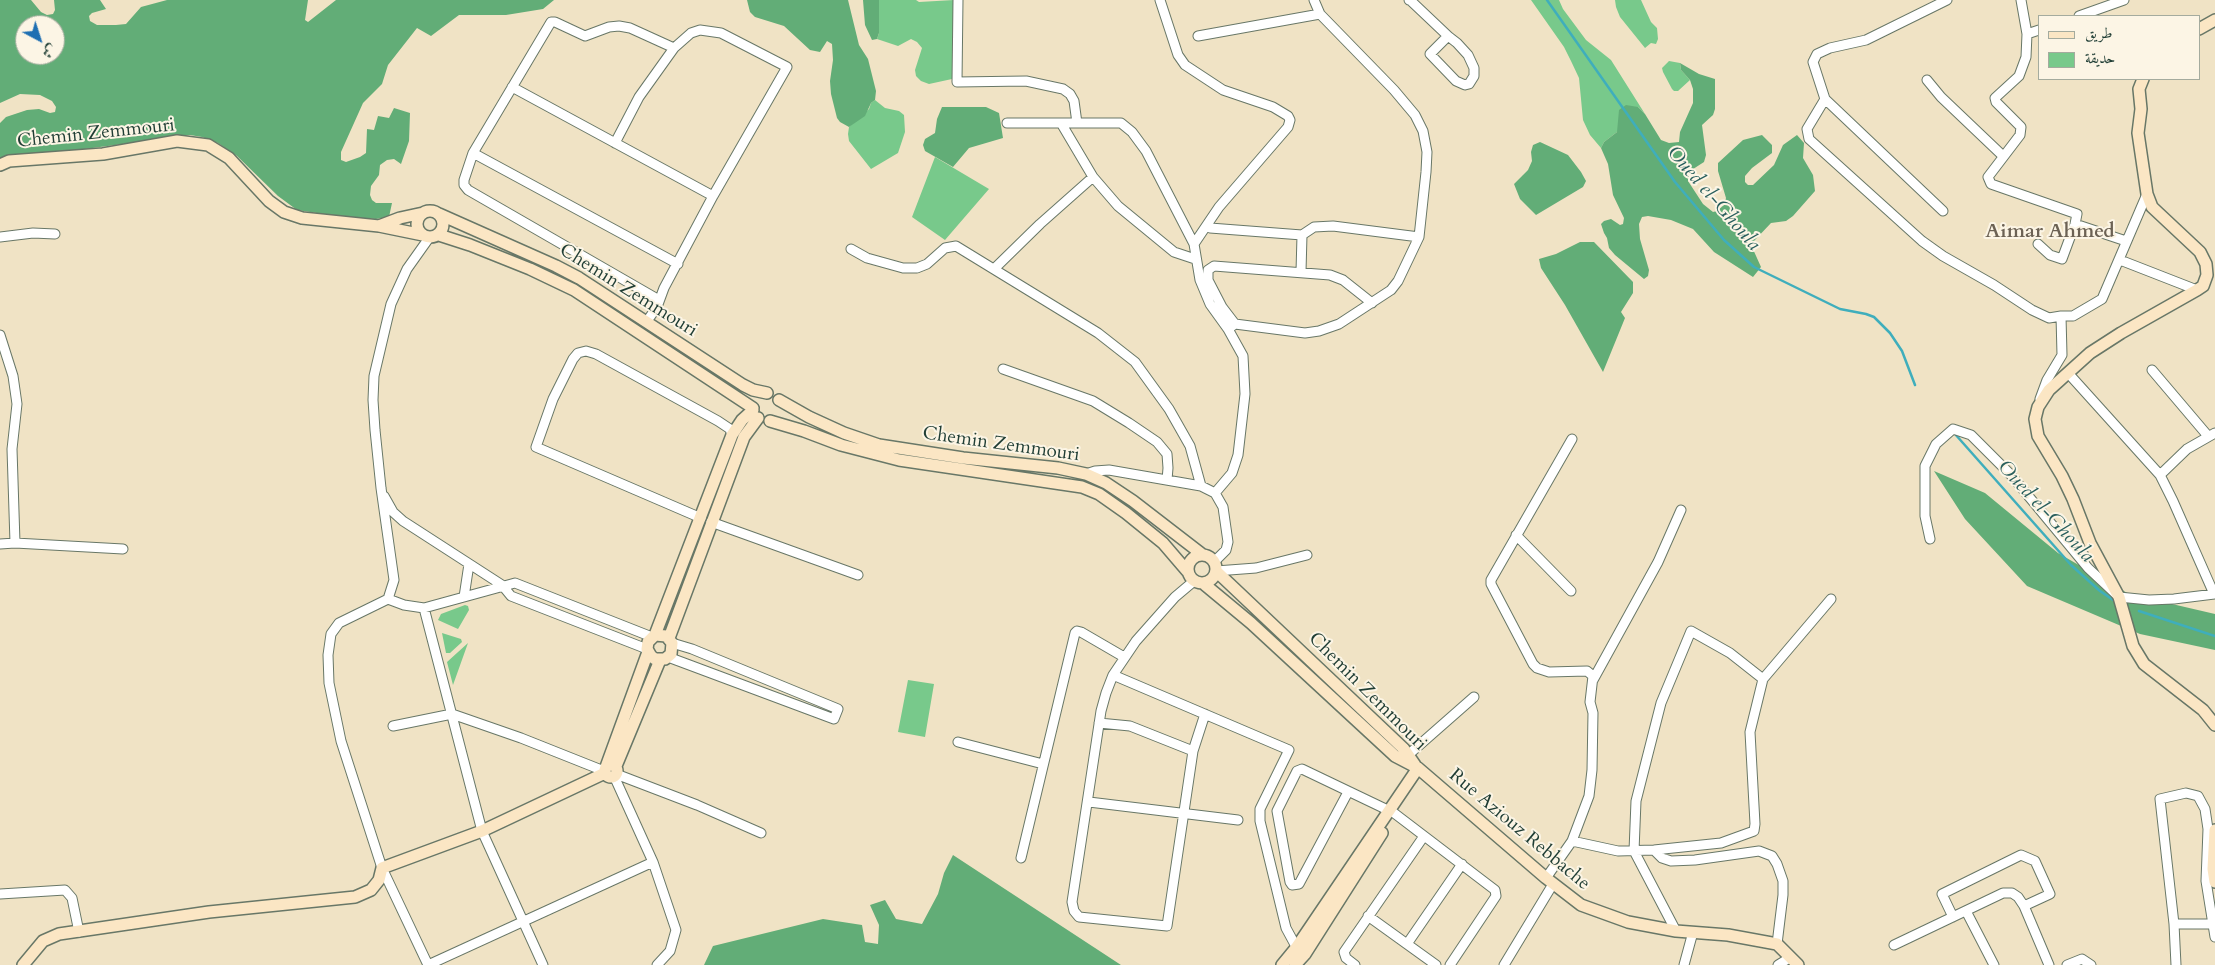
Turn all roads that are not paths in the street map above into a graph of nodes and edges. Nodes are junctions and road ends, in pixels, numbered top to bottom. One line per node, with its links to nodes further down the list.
1 (958, 0): 23 (street)
2 (1160, 0): 43 (street)
3 (1314, 0): 8 (street)
4 (1409, 0): 15 (street)
5 (1948, 0): 20 (street)
6 (2021, 0): 13 (street)
7 (2124, 0): 9 (street)
8 (1320, 14): 14 (street); 41 (street)
9 (2082, 15)
10 (2215, 20): 11 (street)
11 (2200, 28)
12 (2038, 30): 13 (street)
13 (2027, 34): 26 (street)
14 (1198, 36)
15 (1448, 36): 15 (street)
16 (674, 48): 19 (street); 24 (street); 30 (street)
17 (1926, 80): 26 (street)
18 (2143, 80): 29 (street)
19 (512, 87): 24 (street); 25 (street)
20 (1825, 99): 31 (street); 55 (street)
21 (1007, 123): 22 (street)
22 (1061, 123): 23 (street); 28 (street)
23 (1077, 123): 43 (street)
24 (615, 142): 30 (street)
25 (473, 153): 48 (street); 53 (street)
26 (2003, 156): 34 (street)
27 (0, 165): 35 (street, Chemin Zemmouri)
28 (1093, 177): 46 (street); 49 (street)
29 (2146, 194): 42 (street); 51 (street)
30 (713, 196): 48 (street)
31 (1943, 212)
32 (423, 213): 33 (street); 35 (street, Chemin Zemmouri); 39 (street)
33 (439, 214): 39 (street); 56 (street, Chemin Zemmouri)
34 (2075, 224): 42 (street); 44 (street)
35 (378, 226): 39 (street, Chemin Zemmouri)
36 (1210, 228): 38 (street)
37 (55, 234): 40 (street)
38 (1302, 235): 41 (street); 50 (street)
39 (430, 236): 65 (street, Chemin Zemmouri); 74 (street)
40 (0, 237)
41 (1419, 237): 54 (street)
42 (2126, 241): 47 (street)
43 (1194, 244): 46 (street)
44 (2038, 244)
45 (851, 249): 49 (street)
46 (1196, 258): 57 (street)
47 (2120, 260): 52 (street); 55 (street)
48 (678, 264): 53 (street)
49 (994, 269): 73 (street)
50 (1301, 272): 54 (street); 57 (street)
51 (2211, 275): 52 (street)
52 (2197, 290): 61 (street)
53 (659, 300): 56 (street)
54 (1372, 303): 57 (street)
55 (2061, 316): 64 (street)
56 (647, 321): 62 (street, Chemin Zemmouri)
57 (1231, 327): 75 (street)
58 (0, 335): 80 (street)
59 (1003, 369): 72 (street)
60 (2152, 370): 67 (street)
61 (2068, 373): 64 (street); 71 (street)
62 (767, 393): 63 (street); 65 (street)
63 (779, 400): 66 (street); 70 (street, Chemin Zemmouri)
64 (2038, 407): 94 (street)
65 (755, 412): 66 (street); 68 (street); 77 (street)
66 (770, 421): 87 (street, Chemin Zemmouri)
67 (2211, 434): 71 (street)
68 (732, 435): 77 (street); 77 (street)
69 (1572, 439): 78 (street)
70 (1086, 474): 72 (street); 83 (street, Chemin Zemmouri)
71 (2160, 475): 92 (street)
72 (1167, 480): 73 (street)
73 (1201, 486): 75 (street)
74 (380, 488): 85 (street); 95 (street)
75 (1216, 493): 86 (street)
76 (1681, 510): 105 (street)
77 (707, 519): 88 (street); 98 (street); 99 (street)
78 (1516, 535): 91 (street); 105 (street)
79 (1930, 539): 94 (street)
80 (15, 542): 81 (street); 82 (street)
81 (0, 544)
82 (123, 549)
83 (1204, 555): 86 (street, Chemin Zemmouri); 87 (street)
84 (1308, 555): 86 (street)
85 (469, 564): 90 (street); 93 (street)
86 (1215, 566): 89 (street); 114 (street, Chemin Zemmouri)
87 (1188, 571): 89 (street, Chemin Zemmouri)
88 (858, 575)
89 (1199, 582): 101 (street); 117 (street, Chemin Zemmouri)
90 (502, 586): 93 (street); 98 (street); 100 (street)
91 (1571, 591)
92 (2215, 594): 94 (street)
93 (464, 597): 97 (street)
94 (2120, 597): 110 (street)
95 (388, 599): 97 (street); 133 (street)
96 (1832, 599): 104 (street)
97 (424, 608): 107 (street)
98 (654, 636): 99 (street); 100 (street)
99 (670, 641): 102 (street); 102 (street)
100 (647, 651): 102 (street); 116 (street)
101 (1124, 657): 103 (street); 115 (street)
102 (664, 659): 116 (street)
103 (1113, 675): 108 (street); 109 (street)
104 (1763, 679): 128 (street); 129 (street)
105 (1593, 680): 127 (street)
106 (1474, 698): 114 (street)
107 (452, 714): 111 (street); 116 (street); 124 (street)
108 (1205, 714): 113 (street); 151 (street)
109 (1099, 724): 113 (street); 119 (street)
110 (2215, 725)
111 (392, 726)
112 (958, 742): 115 (street)
113 (1193, 751): 121 (street)
114 (1408, 754): 117 (street, Chemin Zemmouri)
115 (1043, 764): 130 (street)
116 (610, 771): 124 (street); 125 (street); 131 (street)
117 (1421, 771): 120 (street); 134 (street, Rue Aziouz Rebbache)
118 (1348, 792): 118 (street); 120 (street)
119 (1088, 802): 121 (street); 121 (street)
120 (1391, 812): 126 (street); 151 (street)
121 (1182, 813): 122 (street)
122 (1238, 820)
123 (2215, 830): 135 (street)
124 (482, 831): 133 (street); 141 (street)
125 (761, 833)
126 (1424, 836): 132 (street); 139 (street)
127 (1572, 841): 129 (street); 134 (street)
128 (1654, 850): 129 (street); 149 (street)
129 (1634, 851): 144 (street)
130 (1021, 858)
131 (653, 862): 141 (street); 156 (street)
132 (1462, 864): 148 (street); 160 (street)
133 (382, 868): 145 (street); 154 (street)
134 (1549, 881): 144 (street, Rue Aziouz Rebbache); 161 (street)
135 (2215, 882)
136 (0, 894): 145 (street)
137 (2024, 906): 138 (street); 140 (street); 165 (street)
138 (1966, 911): 140 (street); 164 (street)
139 (1368, 916): 148 (street); 158 (street)
140 (1953, 917): 150 (street)
141 (523, 921): 154 (street); 155 (street)
142 (2174, 924): 143 (street); 143 (street); 168 (street)
143 (2214, 924): 147 (street)
144 (1676, 931): 146 (street, Rue Aziouz Rebbache)
145 (79, 932): 153 (street)
146 (1693, 932): 149 (street, Rue Aziouz Rebbache); 162 (street)
147 (2215, 937)
148 (1407, 944): 159 (street)
149 (1777, 944): 152 (street)
150 (1894, 946)
151 (1298, 957): 157 (street)
152 (1795, 961): 163 (street)
153 (23, 965)
154 (428, 965)
155 (543, 965)
156 (657, 965)
157 (1282, 965)
158 (1355, 965)
159 (1436, 965)
160 (1450, 965)
161 (1504, 965)
162 (1684, 965)
163 (1778, 965)
164 (1994, 965)
165 (2049, 965)
166 (2067, 965): 167 (street)
167 (2091, 965)
168 (2176, 965)

